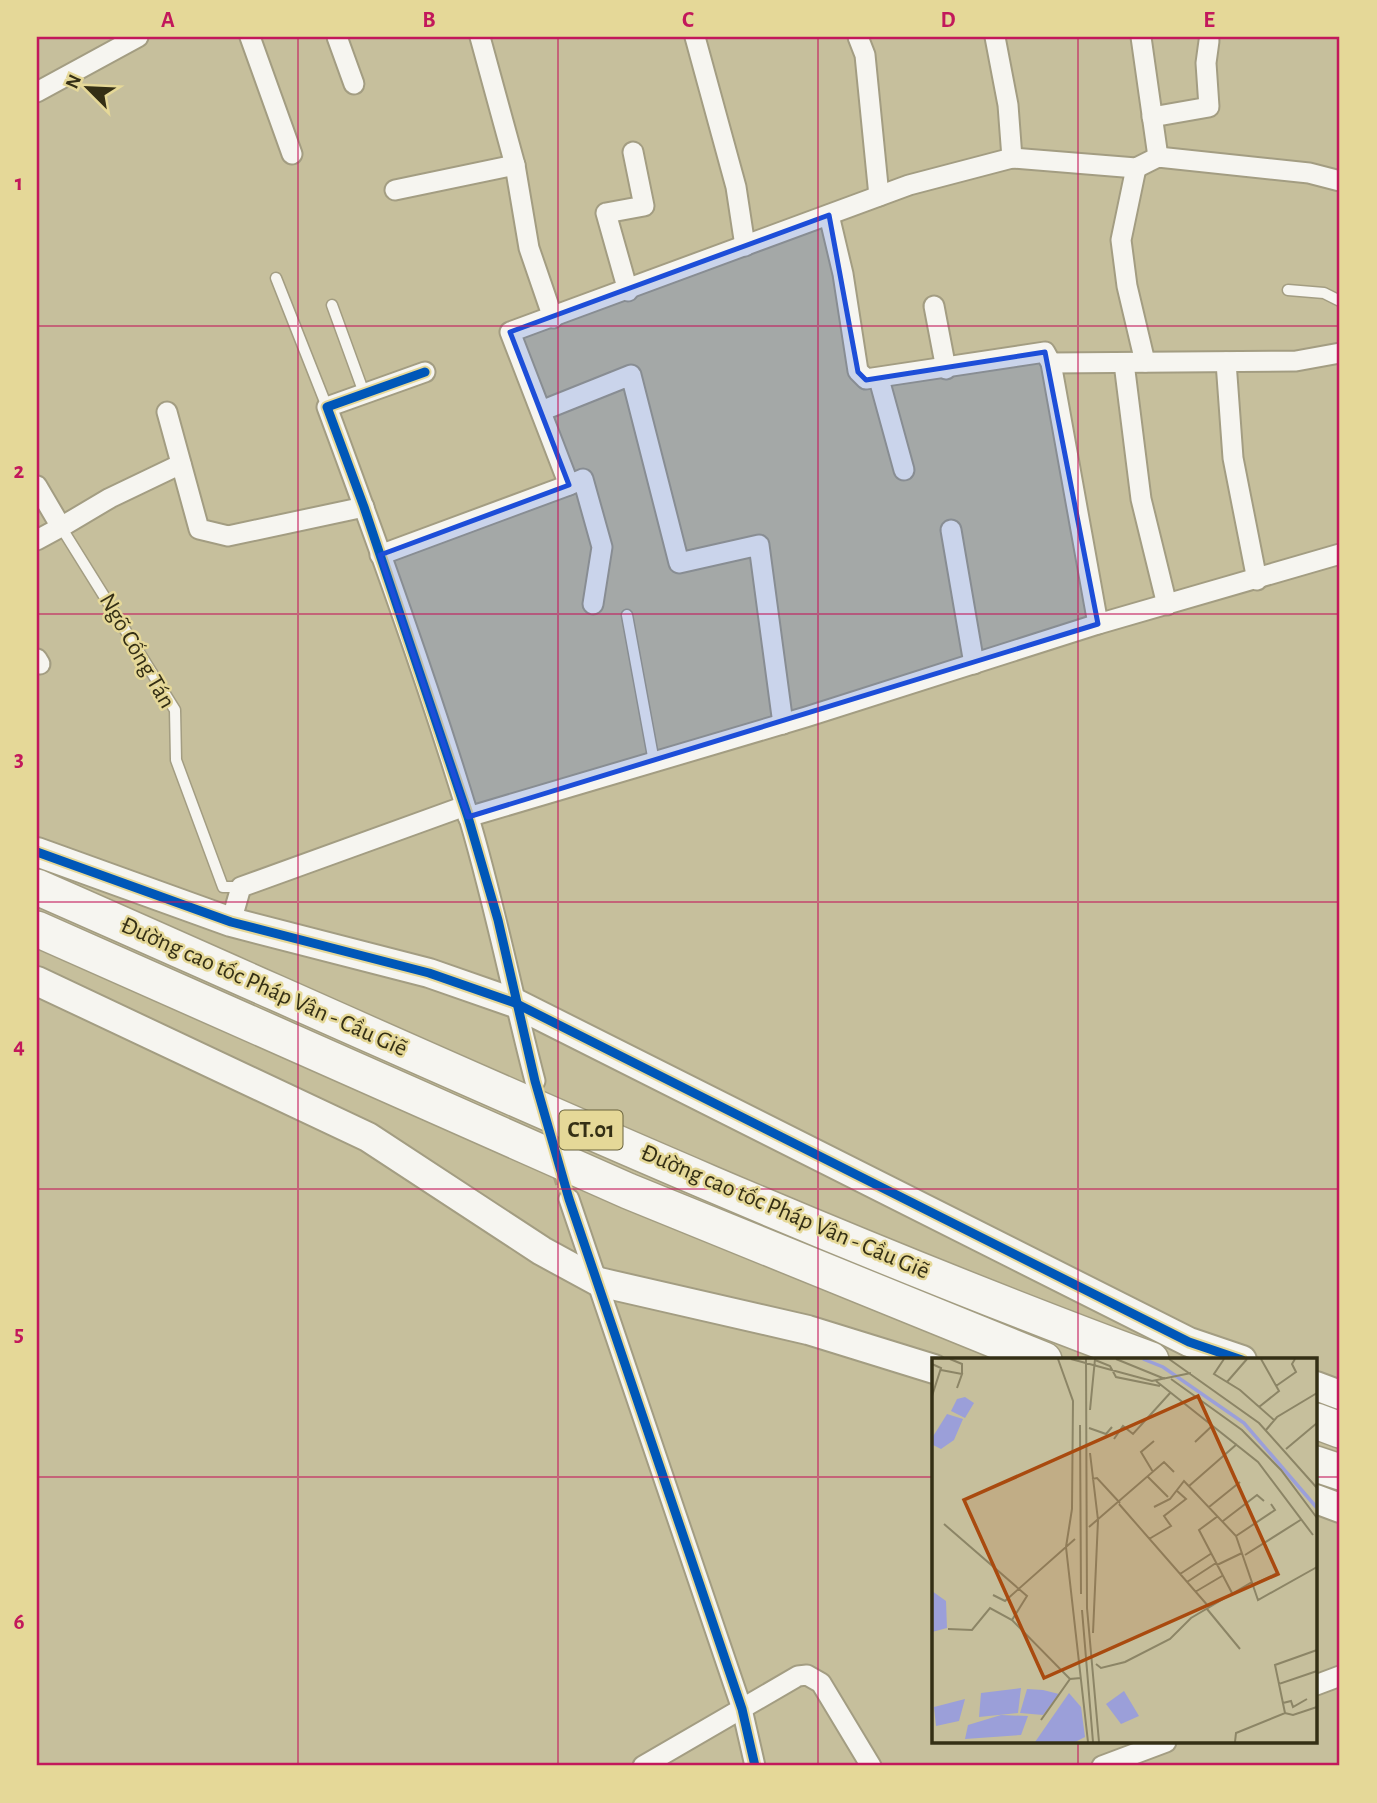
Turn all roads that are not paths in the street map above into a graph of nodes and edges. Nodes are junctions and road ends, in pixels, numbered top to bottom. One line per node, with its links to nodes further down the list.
1 (138, 37): 11 (street)
2 (250, 37): 14 (street)
3 (337, 37): 10 (street)
4 (480, 37): 17 (street)
5 (695, 37): 23 (street)
6 (858, 37): 21 (street)
7 (995, 37): 16 (street)
8 (1141, 37): 12 (street)
9 (1209, 41): 12 (street)
10 (354, 85)
11 (37, 92)
12 (1152, 117): 15 (street)
13 (633, 152): 26 (street)
14 (292, 154)
15 (1158, 157): 18 (street); 19 (street)
16 (1012, 158): 18 (street); 21 (street)
17 (515, 165): 20 (street); 30 (street)
18 (1136, 168): 32 (street)
19 (1340, 181)
20 (395, 190)
21 (879, 196): 22 (street)
22 (829, 215): 23 (street); 38 (street)
23 (745, 246): 26 (street)
24 (276, 278): 40 (lane)
25 (1288, 290): 27 (lane)
26 (628, 291): 30 (street)
27 (1340, 300)
28 (332, 305): 39 (lane)
29 (934, 306): 36 (street)
30 (553, 317): 41 (street)
31 (1340, 353): 33 (street)
32 (1144, 362): 33 (street); 35 (street)
33 (1226, 362): 53 (street)
34 (1051, 363): 35 (street); 36 (street); 57 (street)
35 (1124, 363): 55 (street)
36 (946, 369): 38 (street)
37 (425, 372): 39 (street)
38 (879, 379): 44 (street)
39 (364, 393): 40 (street)
40 (327, 407): 47 (street)
41 (541, 411): 45 (street); 59 (street)
42 (167, 412): 43 (street)
43 (181, 464): 47 (street); 48 (street)
44 (904, 470)
45 (569, 485): 52 (street); 54 (street)
46 (37, 486): 48 (street)
47 (364, 507): 52 (street)
48 (61, 527): 50 (street); 64 (lane, Ngõ Cống Tán)
49 (951, 530): 58 (street)
50 (37, 540)
51 (1340, 554): 53 (street)
52 (380, 555): 61 (street)
53 (1257, 580): 55 (street)
54 (593, 604)
55 (1167, 605): 57 (street)
56 (627, 615): 60 (lane)
57 (1098, 624): 58 (street)
58 (974, 664): 59 (street)
59 (783, 724): 60 (street)
60 (654, 762): 61 (street)
61 (466, 811): 64 (street); 68 (street)
62 (37, 852): 65 (street)
63 (37, 887): 73 (highway, Đường cao tốc Pháp Vân - Cầu Giẽ / CT.01)
64 (241, 887): 65 (street)
65 (231, 922): 68 (street)
66 (37, 929): 72 (highway, Đường cao tốc Pháp Vân - Cầu Giẽ / CT.01)
67 (37, 981): 71 (street)
68 (515, 1003): 69 (street); 74 (street)
69 (534, 1081)
70 (569, 1199): 71 (street)
71 (599, 1282): 75 (street); 86 (street)
72 (1039, 1358)
73 (1147, 1358)
74 (1236, 1358)
75 (932, 1368)
76 (1318, 1387): 77 (street)
77 (1340, 1395)
78 (1318, 1422): 79 (highway)
79 (1340, 1430)
80 (1318, 1465): 81 (highway)
81 (1340, 1472)
82 (1318, 1500): 83 (street)
83 (1340, 1508)
84 (1340, 1676): 85 (street)
85 (1318, 1684)
86 (742, 1709): 88 (street); 89 (street); 90 (street)
87 (1161, 1744): 91 (street)
88 (643, 1766)
89 (755, 1766)
90 (871, 1766)
91 (1102, 1766)

